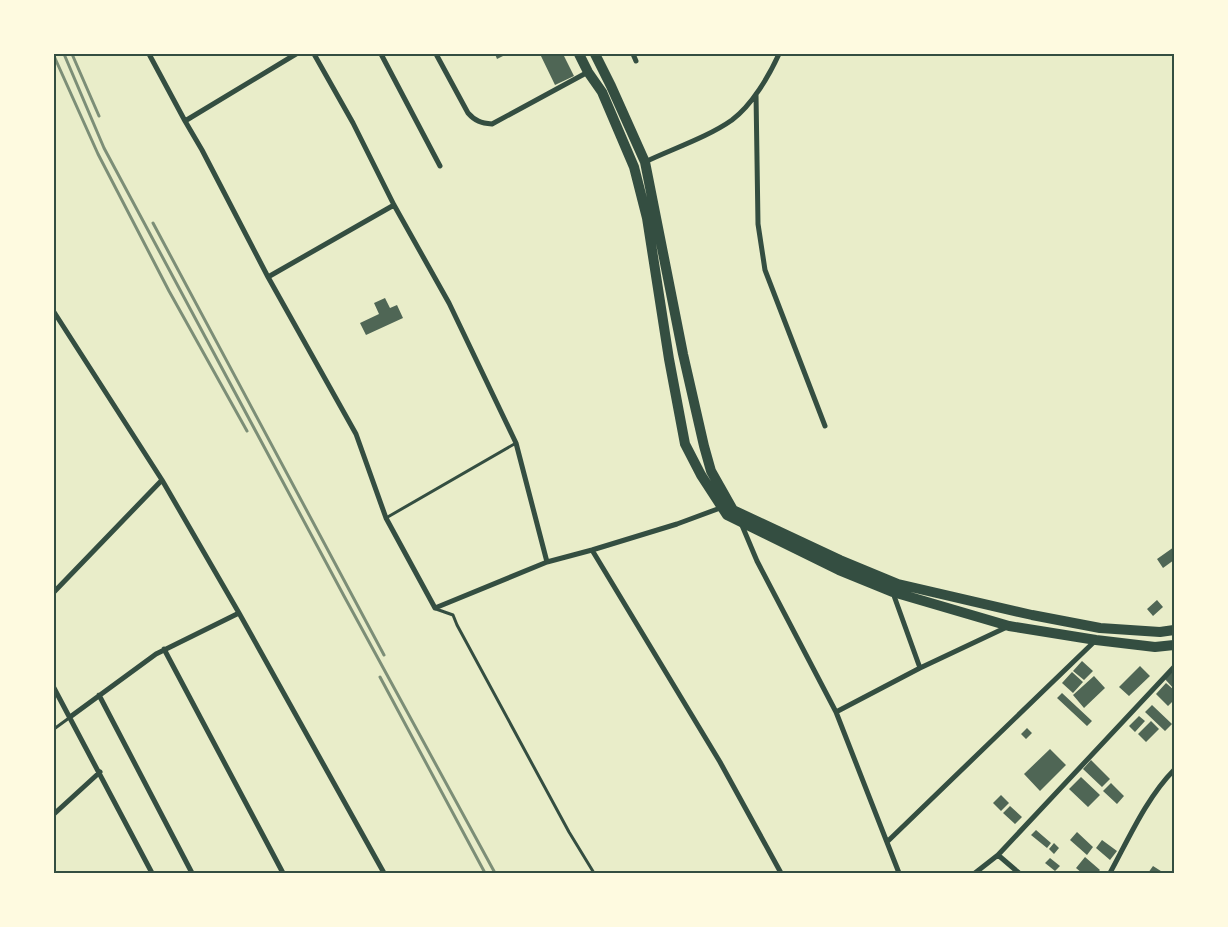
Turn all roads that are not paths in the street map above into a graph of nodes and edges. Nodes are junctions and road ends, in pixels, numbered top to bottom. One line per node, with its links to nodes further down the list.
1 (149, 54): 13 (street)
2 (296, 54): 13 (street)
3 (314, 54): 16 (street)
4 (381, 54): 15 (street)
5 (436, 54): 11 (street)
6 (579, 54): 11 (highway)
7 (594, 54): 14 (highway)
8 (633, 54): 10 (street)
9 (778, 54): 12 (street)
10 (636, 61)
11 (588, 72): 22 (highway)
12 (756, 94): 14 (street); 19 (street)
13 (185, 121): 17 (street)
14 (645, 162): 22 (highway)
15 (440, 166)
16 (394, 205): 17 (street); 20 (street)
17 (268, 278): 23 (street)
18 (54, 312): 21 (street)
19 (824, 426)
20 (516, 443): 23 (lane); 26 (street)
21 (162, 480): 27 (street); 30 (street)
22 (725, 504): 24 (highway); 25 (street); 32 (highway)
23 (386, 518): 29 (street)
24 (741, 523): 28 (highway); 40 (street)
25 (592, 550): 26 (street); 53 (street)
26 (547, 562): 29 (street)
27 (54, 592)
28 (893, 592): 31 (highway); 37 (street)
29 (435, 608): 52 (lane)
30 (239, 612): 35 (street); 51 (street)
31 (1009, 626): 33 (highway); 37 (street)
32 (1174, 630)
33 (1096, 640): 34 (highway); 46 (street)
34 (1174, 645)
35 (164, 649): 39 (street); 50 (street)
36 (1174, 667): 47 (street)
37 (920, 668): 40 (street)
38 (54, 688): 41 (street)
39 (99, 695): 41 (street); 49 (street)
40 (836, 712): 46 (street)
41 (70, 717): 42 (lane); 44 (street)
42 (54, 729)
43 (1174, 770): 57 (street)
44 (100, 772): 45 (street); 48 (street)
45 (54, 814)
46 (888, 841): 54 (street)
47 (998, 855): 55 (street); 56 (street)
48 (152, 873)
49 (192, 873)
50 (282, 873)
51 (384, 873)
52 (594, 873)
53 (781, 873)
54 (899, 873)
55 (975, 873)
56 (1019, 873)
57 (1110, 873)

